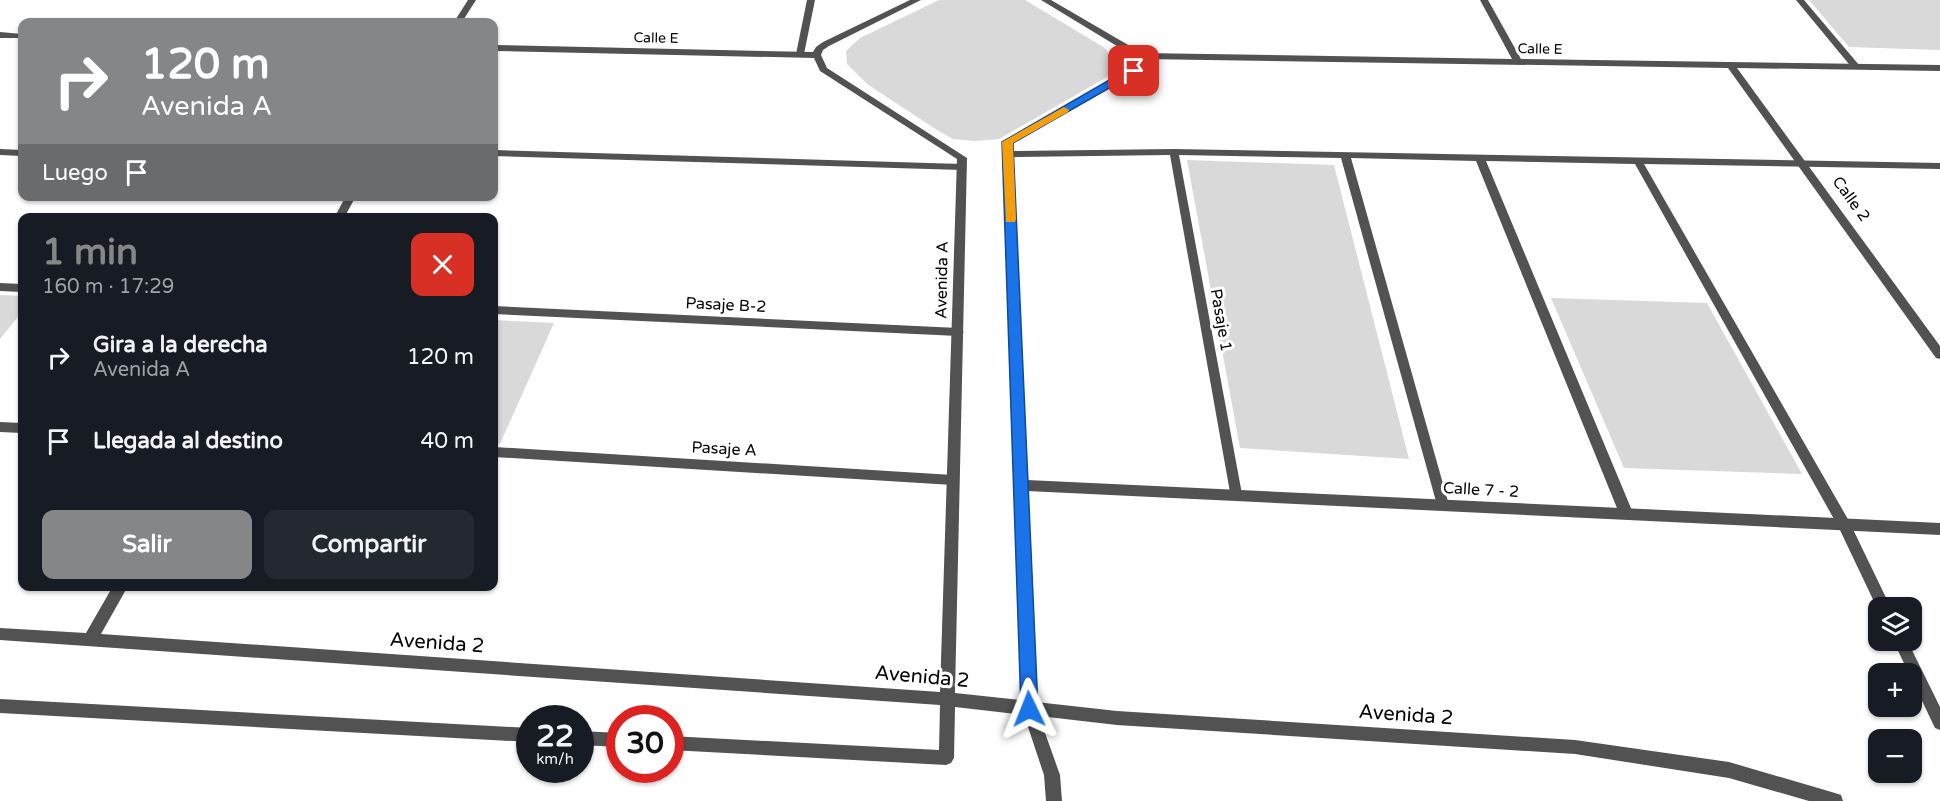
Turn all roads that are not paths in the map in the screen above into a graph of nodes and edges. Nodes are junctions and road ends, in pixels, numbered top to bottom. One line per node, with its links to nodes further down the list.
1 (472, 0): 7 (street)
2 (811, 0): 11 (street)
3 (917, 0): 12 (street)
4 (1045, 0): 13 (street)
5 (1484, 0): 14 (street)
6 (1800, 0): 16 (street)
7 (461, 18)
8 (0, 35): 9 (street)
9 (18, 36)
10 (498, 48): 11 (street, Calle E)
11 (800, 54): 12 (street, Calle E)
12 (817, 55): 28 (street)
13 (1140, 56): 14 (street, Calle E); 22 (street)
14 (1518, 62): 15 (street, Calle E)
15 (1731, 65): 16 (street, Calle E); 26 (street, Calle 2)
16 (1856, 67): 17 (street, Calle E)
17 (1940, 68)
18 (0, 152): 19 (street)
19 (18, 153)
20 (498, 153): 28 (street)
21 (1174, 153): 22 (street); 23 (street); 39 (street, Pasaje 1)
22 (1008, 154): 38 (street)
23 (1345, 156): 24 (street); 40 (street)
24 (1480, 158): 25 (street); 41 (street)
25 (1638, 161): 26 (street); 42 (street)
26 (1802, 164): 27 (street); 33 (street, Calle 2)
27 (1940, 166)
28 (962, 167): 32 (street, Avenida A)
29 (0, 287): 30 (street)
30 (18, 288)
31 (498, 310): 32 (street, Pasaje B-2)
32 (958, 332): 37 (street, Avenida A)
33 (1940, 355)
34 (0, 427): 35 (street)
35 (18, 428)
36 (498, 452): 37 (street, Pasaje A)
37 (953, 480): 49 (street, Avenida A)
38 (1020, 486): 39 (street, Calle 7 - 2); 51 (street)
39 (1236, 494): 40 (street, Calle 7 - 2)
40 (1443, 505): 41 (street, Calle 7 - 2)
41 (1626, 513): 42 (street, Calle 7 - 2)
42 (1844, 525): 43 (street, Calle 7 - 2); 45 (street)
43 (1940, 530)
44 (118, 591): 47 (street)
45 (1879, 597)
46 (0, 634): 47 (street, Avenida 2)
47 (90, 640): 49 (street, Avenida 2)
48 (1905, 651): 52 (street)
49 (948, 699): 51 (street, Avenida 2); 54 (street, Avenida A)
50 (0, 706): 53 (street)
51 (1029, 709): 55 (street); 56 (street, Avenida 2)
52 (1940, 723)
53 (516, 734)
54 (684, 744)
55 (1054, 801)
56 (1835, 801)

